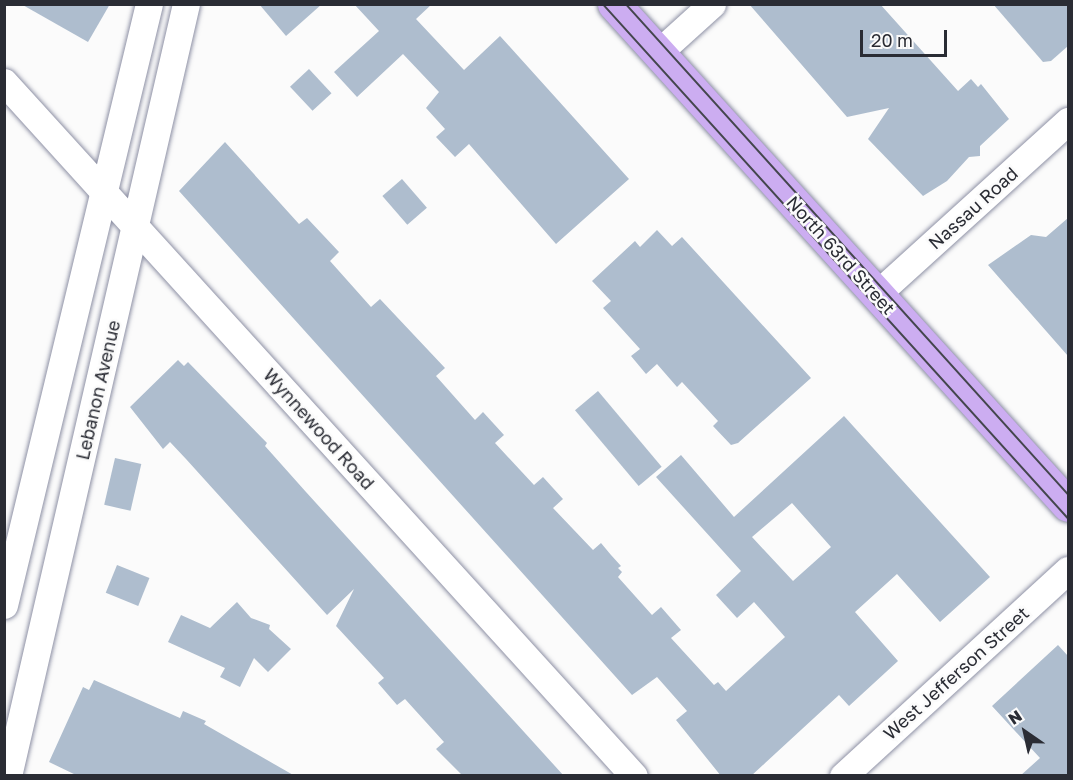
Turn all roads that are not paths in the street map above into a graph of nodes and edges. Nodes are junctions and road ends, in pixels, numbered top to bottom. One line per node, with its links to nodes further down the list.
1 (148, 4): 8 (street)
2 (186, 4): 9 (street, Lebanon Avenue)
3 (614, 4): 5 (main road, North 63rd Street)
4 (712, 4): 5 (street)
5 (658, 53): 10 (main road, North 63rd Street)
6 (4, 82): 8 (street, Wynnewood Road)
7 (1068, 121): 10 (street, Nassau Road)
8 (102, 189): 9 (street, Wynnewood Road); 12 (street)
9 (136, 229): 14 (street, Lebanon Avenue); 17 (street, Wynnewood Road)
10 (877, 294): 11 (main road, North 63rd Street)
11 (1068, 505)
12 (13, 568): 14 (street); 15 (street)
13 (1068, 570): 18 (street, West Jefferson Street)
14 (54, 578): 16 (street, Lebanon Avenue)
15 (4, 605)
16 (8, 776)
17 (634, 776)
18 (843, 776)

